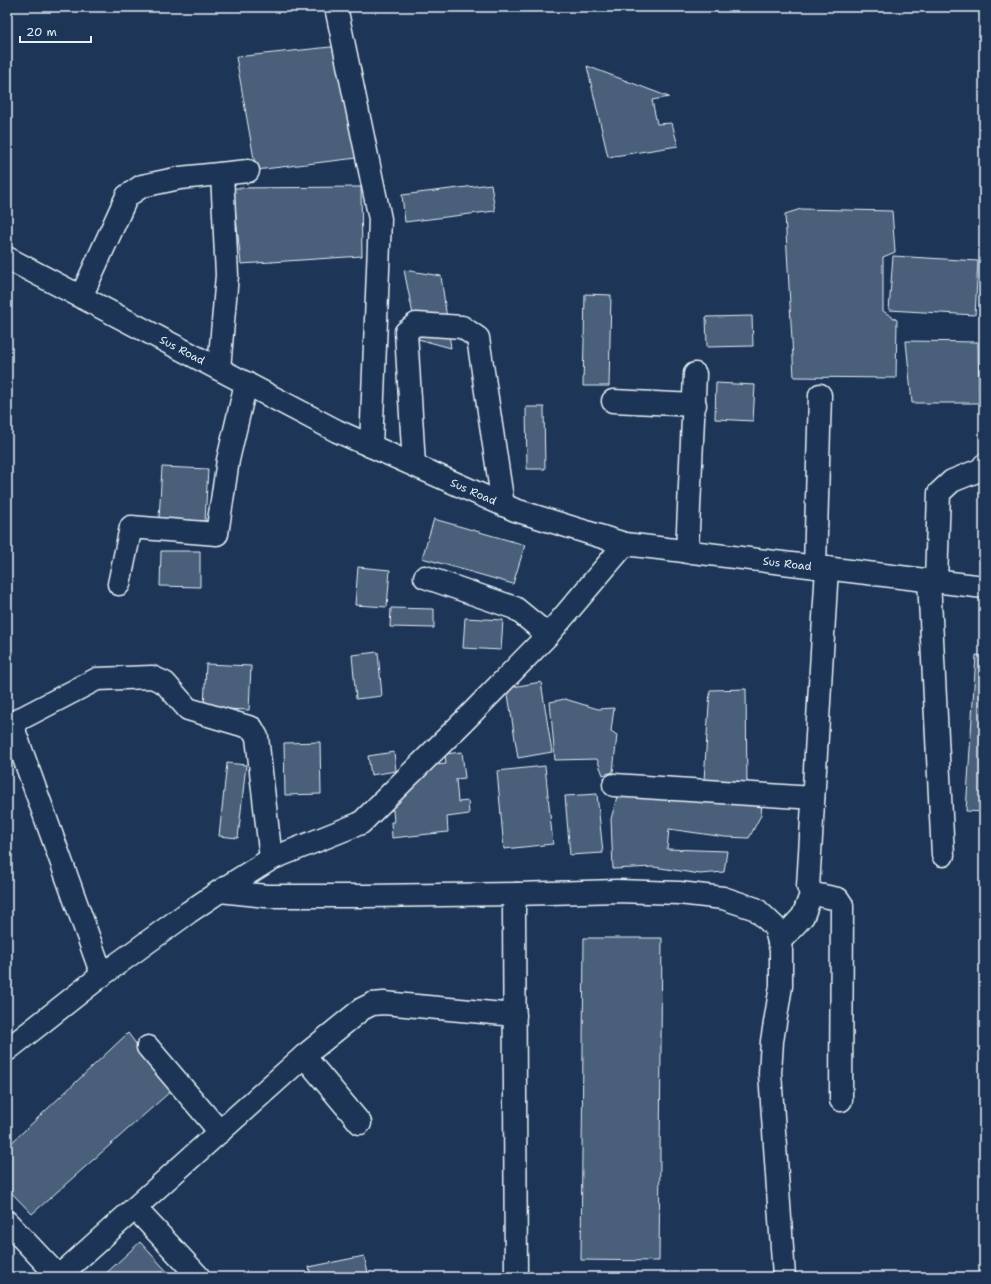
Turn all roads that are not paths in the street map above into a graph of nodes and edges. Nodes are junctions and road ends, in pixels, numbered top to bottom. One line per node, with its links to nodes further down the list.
1 (336, 7): 12 (street)
2 (248, 171): 3 (street)
3 (222, 174): 5 (street); 6 (street)
4 (7, 258): 5 (street, Sus Road)
5 (81, 297): 6 (street, Sus Road)
6 (219, 369): 8 (street, Sus Road)
7 (696, 374): 11 (street)
8 (246, 383): 12 (street, Sus Road); 21 (street)
9 (820, 395): 18 (street)
10 (613, 401): 11 (street)
11 (695, 405): 17 (street)
12 (371, 446): 13 (street, Sus Road)
13 (414, 465): 15 (street, Sus Road); 15 (street)
14 (984, 465): 20 (street)
15 (503, 505): 16 (street, Sus Road)
16 (625, 544): 17 (street, Sus Road); 23 (street)
17 (687, 552): 18 (street, Sus Road)
18 (821, 567): 20 (street, Sus Road); 25 (street)
19 (425, 577): 23 (street)
20 (932, 581): 22 (street, Sus Road); 26 (street)
21 (119, 584)
22 (984, 587)
23 (548, 636): 27 (street)
24 (614, 785): 25 (street)
25 (813, 798): 29 (street)
26 (943, 855)
27 (271, 859): 28 (street); 32 (street)
28 (220, 891): 30 (street); 32 (street)
29 (812, 892): 31 (street); 37 (street)
30 (516, 894): 31 (street); 33 (street)
31 (779, 942): 45 (street)
32 (102, 975): 35 (street)
33 (515, 1014): 36 (street); 44 (street)
34 (148, 1047): 39 (street)
35 (7, 1050)
36 (304, 1056): 38 (street); 39 (street)
37 (841, 1100)
38 (360, 1123)
39 (220, 1132): 40 (street)
40 (135, 1208): 42 (street); 43 (street)
41 (7, 1222): 42 (street)
42 (58, 1277)
43 (199, 1277)
44 (516, 1277)
45 (784, 1277)

